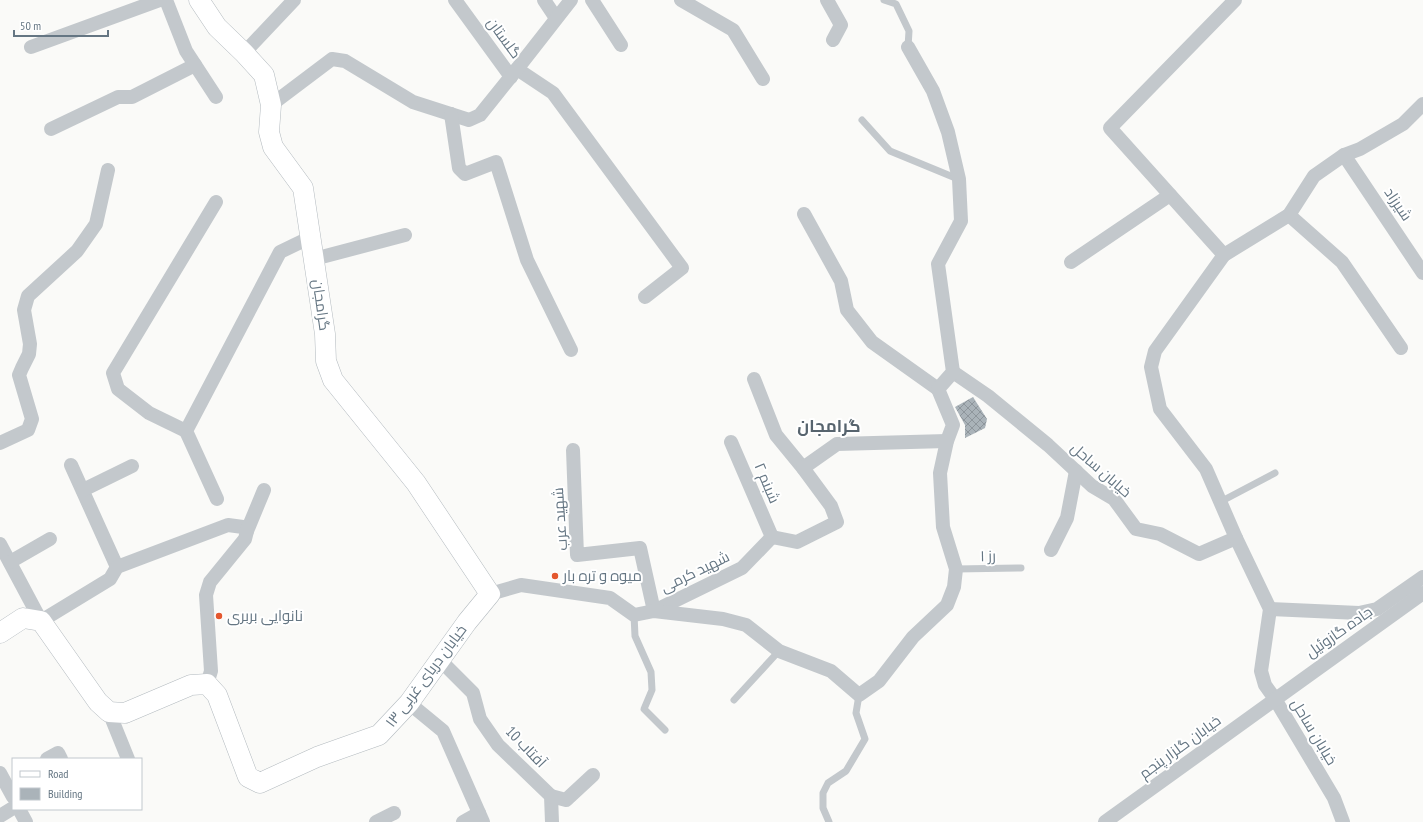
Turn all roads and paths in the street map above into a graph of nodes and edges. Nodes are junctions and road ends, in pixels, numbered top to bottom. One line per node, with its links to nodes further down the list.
1 (160, 0): 16 (street)
2 (166, 0): 19 (street)
3 (294, 0): 18 (street)
4 (455, 0): 20 (street, گلستان)
5 (544, 0): 13 (street)
6 (571, 0): 13 (street)
7 (592, 0): 15 (street)
8 (681, 0): 21 (street)
9 (827, 0): 14 (street)
10 (884, 0): 17 (lane)
11 (1235, 0): 31 (street)
12 (202, 2): 18 (street, گرامجان)
13 (556, 18): 20 (street)
14 (833, 40)
15 (621, 45)
16 (31, 47)
17 (908, 47): 30 (street)
18 (244, 53): 24 (street, گرامجان)
19 (195, 65): 22 (street); 27 (street)
20 (514, 73): 25 (street); 41 (street)
21 (763, 79)
22 (216, 97)
23 (1423, 104): 28 (street)
24 (271, 105): 25 (street); 36 (street, گرامجان)
25 (451, 114): 43 (street)
26 (862, 120): 30 (lane)
27 (51, 129)
28 (1344, 155): 34 (street); 40 (street, شیرزاد)
29 (108, 170): 50 (street)
30 (959, 179): 44 (street)
31 (1170, 195): 37 (street); 39 (street)
32 (216, 202): 47 (street)
33 (804, 214): 46 (street)
34 (1289, 215): 37 (street); 42 (street)
35 (405, 235): 38 (street)
36 (311, 237): 38 (street, گرامجان); 47 (street)
37 (1224, 255): 60 (street)
38 (314, 259): 73 (street, گرامجان)
39 (1071, 262)
40 (1423, 273)
41 (645, 297)
42 (1401, 348)
43 (572, 350)
44 (953, 372): 46 (street); 55 (street, خیابان ساحل)
45 (754, 379): 54 (street)
46 (938, 389): 48 (street)
47 (186, 431): 59 (street)
48 (947, 441): 54 (street); 70 (street)
49 (731, 442): 62 (street, شبنم ۲)
50 (0, 443)
51 (573, 450): 75 (street, شهید عرب)
52 (71, 465): 57 (street)
53 (132, 466): 57 (street)
54 (804, 468): 62 (street)
55 (1076, 471): 63 (street, خیابان ساحل); 66 (street)
56 (1275, 473): 60 (lane)
57 (83, 490): 68 (street)
58 (264, 490): 61 (street)
59 (217, 499)
60 (1220, 502): 63 (street)
61 (247, 531): 68 (street); 81 (street)
62 (772, 537): 75 (street, شهید کرمی)
63 (1236, 538): 74 (street)
64 (50, 539): 67 (street)
65 (0, 544): 67 (street)
66 (1051, 550)
67 (10, 562): 77 (street)
68 (117, 567): 77 (street)
69 (1021, 568): 70 (lane, رز ۱)
70 (956, 569): 82 (street)
71 (1423, 577): 74 (street)
72 (1423, 593): 83 (street, جاده گازوئیل)
73 (490, 594): 76 (street); 80 (street, خیابان دریای غربی ۱۳)
74 (1270, 609): 83 (street, خیابان ساحل)
75 (654, 611): 76 (street); 79 (street)
76 (634, 615): 87 (lane)
77 (41, 621): 78 (street); 86 (street)
78 (0, 633)
79 (779, 651): 82 (street); 84 (lane)
80 (440, 660): 85 (street, خیابان دریای غربی ۱۳); 94 (street, آفتاب 10)
81 (207, 684): 85 (street, خیابان دریای غربی ۱۳); 86 (street)
82 (859, 695): 104 (lane)
83 (1275, 699): 105 (street, خیابان گلزار پنجم); 106 (street, خیابان ساحل)
84 (734, 700)
85 (409, 703): 99 (street)
86 (109, 712): 90 (street)
87 (665, 730)
88 (49, 758): 89 (street)
89 (60, 758)
90 (128, 758)
91 (593, 775): 94 (street)
92 (6, 778): 93 (street)
93 (12, 794)
94 (551, 796): 103 (street)
95 (12, 809): 98 (street)
96 (20, 810): 100 (street)
97 (394, 813): 101 (street)
98 (0, 816)
99 (481, 818): 102 (street)
100 (26, 822)
101 (376, 822)
102 (463, 822)
103 (552, 822)
104 (829, 822)
105 (1105, 822)
106 (1343, 822)

